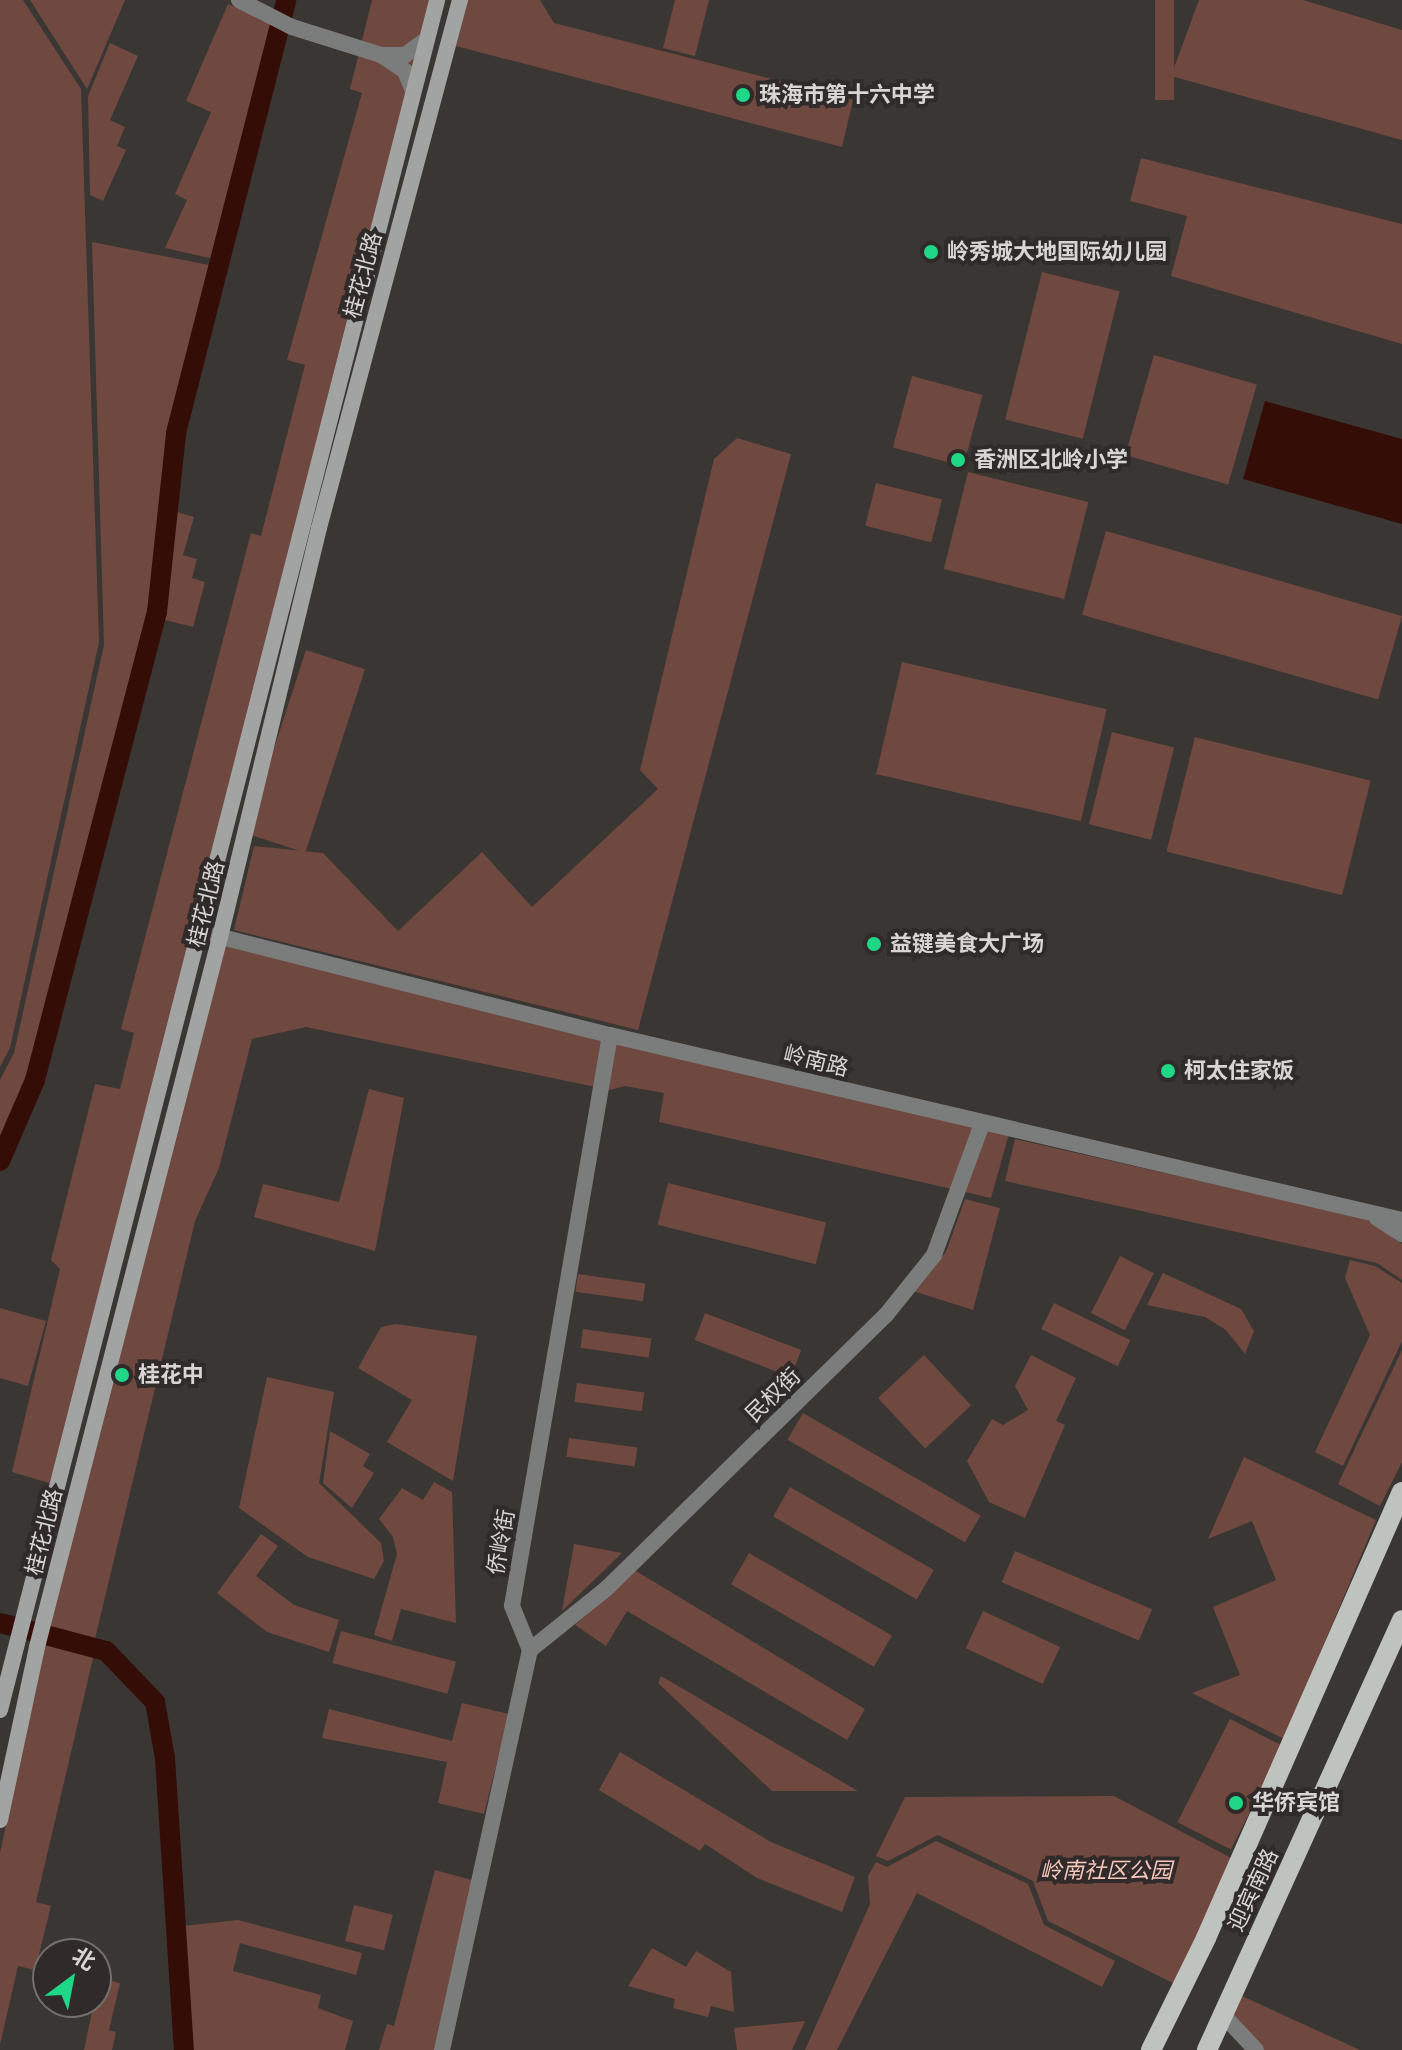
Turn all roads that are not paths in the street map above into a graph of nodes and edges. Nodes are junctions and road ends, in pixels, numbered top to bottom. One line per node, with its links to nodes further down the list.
1 (239, 0): 5 (street)
2 (437, 0): 4 (main road, 桂花北路)
3 (460, 0): 8 (main road, 桂花北路)
4 (426, 40): 5 (street); 6 (main road, 桂花北路)
5 (381, 55): 6 (street)
6 (413, 91): 7 (main road, 桂花北路)
7 (198, 931): 8 (street, 岭南路); 17 (main road, 桂花北路)
8 (220, 937): 9 (street, 岭南路); 18 (main road, 桂花北路)
9 (610, 1035): 10 (street, 岭南路); 16 (street, 侨岭街)
10 (982, 1124): 11 (street, 岭南路); 16 (street, 民权街)
11 (1369, 1213): 12 (street, 岭南路); 13 (street)
12 (1402, 1220)
13 (1402, 1234)
14 (1402, 1492): 21 (main road)
15 (1402, 1620): 19 (main road, 迎宾南路)
16 (530, 1650): 20 (street)
17 (0, 1710)
18 (0, 1820)
19 (1223, 2015): 22 (main road, 迎宾南路); 23 (street)
20 (442, 2050)
21 (1151, 2050)
22 (1207, 2050)
23 (1256, 2050)

